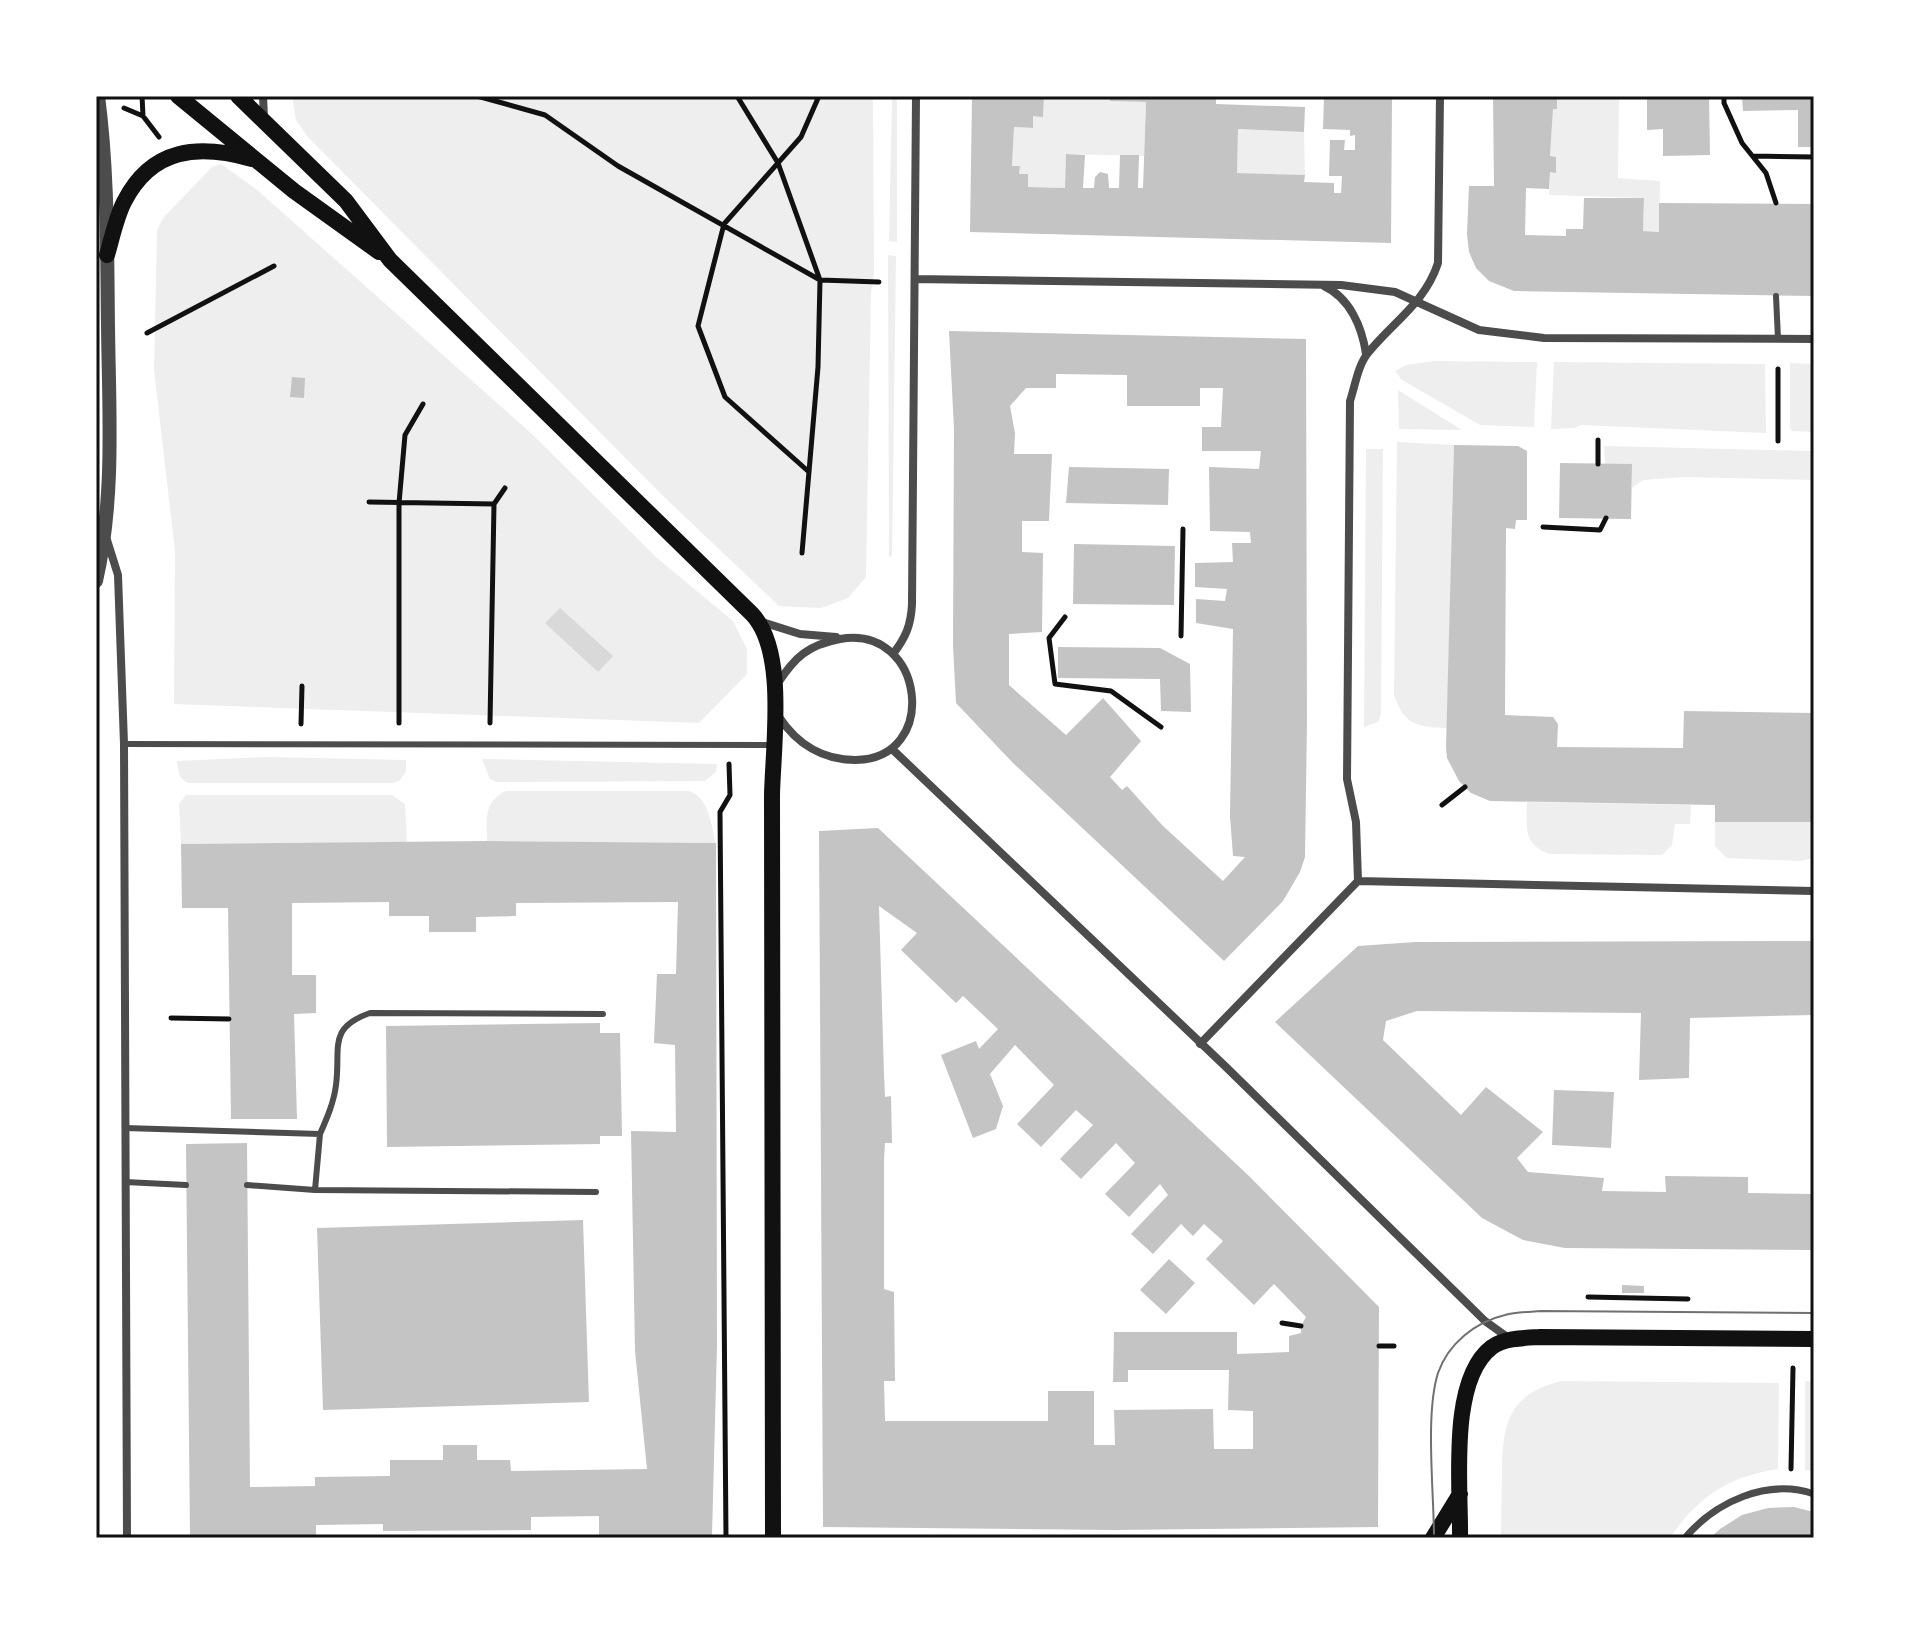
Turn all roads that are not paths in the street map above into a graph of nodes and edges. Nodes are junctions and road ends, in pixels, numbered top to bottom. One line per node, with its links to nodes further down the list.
1 (98, 96): 9 (street)
2 (178, 96): 8 (main road)
3 (238, 96): 7 (main road)
4 (263, 96): 7 (street)
5 (916, 96): 11 (street)
6 (1440, 96): 14 (street)
7 (265, 122): 10 (main road)
8 (258, 160): 9 (main road); 10 (main road)
9 (107, 255): 18 (street)
10 (390, 260): 20 (main road)
11 (915, 279): 12 (street); 22 (street)
12 (1320, 284): 14 (street); 17 (street)
13 (1776, 296): 15 (lane)
14 (1418, 301): 15 (street); 17 (street)
15 (1778, 339): 16 (street)
16 (1814, 339)
17 (1366, 354): 28 (street)
18 (105, 535): 19 (street); 25 (street)
19 (96, 581)
20 (758, 621): 21 (street); 23 (main road)
21 (849, 638): 22 (street); 23 (street)
22 (893, 654): 27 (street)
23 (775, 688): 24 (main road)
24 (774, 710): 26 (main road); 27 (street)
25 (124, 744): 26 (lane); 32 (street)
26 (773, 745): 44 (main road)
27 (892, 749): 31 (street)
28 (1358, 881): 29 (street); 31 (street)
29 (1814, 891)
30 (603, 1014): 33 (lane)
31 (1200, 1044): 40 (street)
32 (125, 1128): 33 (lane); 34 (street)
33 (320, 1134): 37 (lane)
34 (125, 1182): 35 (lane); 43 (street)
35 (186, 1185)
36 (247, 1185): 37 (lane)
37 (315, 1190): 38 (lane)
38 (596, 1192)
39 (1814, 1339): 40 (main road)
40 (1511, 1340): 41 (main road)
41 (1461, 1493): 45 (main road); 46 (main road)
42 (1814, 1494): 47 (street)
43 (127, 1538)
44 (773, 1538)
45 (1433, 1538)
46 (1460, 1538)
47 (1685, 1538)

